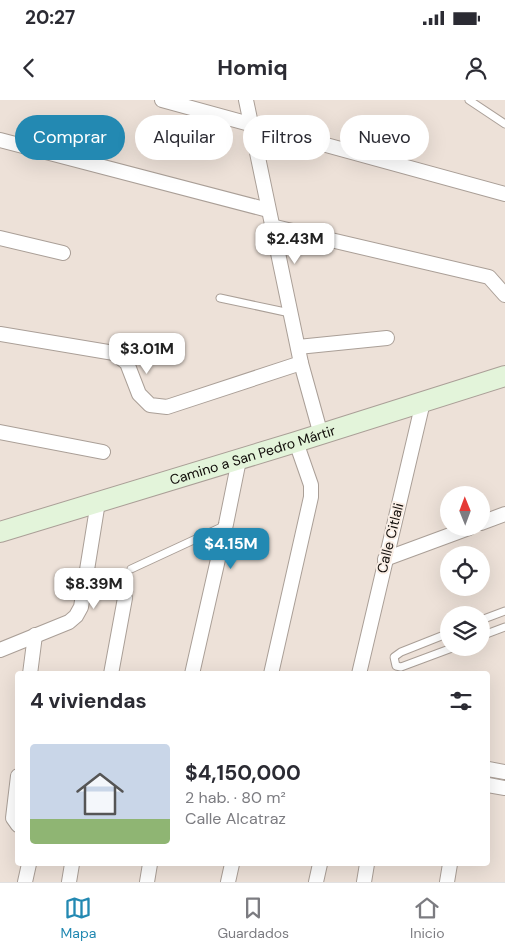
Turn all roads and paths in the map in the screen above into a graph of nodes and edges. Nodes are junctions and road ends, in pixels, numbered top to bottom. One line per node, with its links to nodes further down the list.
1 (162, 100): 5 (street)
2 (246, 100): 4 (street)
3 (469, 100): 6 (lane)
4 (249, 115)
5 (243, 123)
6 (505, 124)
7 (0, 140): 11 (street)
8 (330, 147): 10 (street)
9 (258, 160): 11 (street)
10 (505, 194)
11 (268, 210): 12 (street)
12 (271, 226): 15 (street); 17 (street)
13 (0, 238): 14 (street)
14 (63, 253)
15 (505, 295)
16 (220, 298): 17 (lane)
17 (291, 313): 20 (street)
18 (0, 334): 21 (street)
19 (387, 338): 20 (street)
20 (298, 347): 21 (street)
21 (301, 363): 25 (street)
22 (505, 376): 23 (street, Camino a San Pedro Mártir)
23 (423, 402): 25 (street, Camino a San Pedro Mártir); 35 (street, Calle Citlali)
24 (0, 432): 27 (street)
25 (321, 434): 26 (street, Camino a San Pedro Mártir)
26 (296, 442): 28 (street, Camino a San Pedro Mártir); 49 (street)
27 (103, 452)
28 (238, 460): 29 (street, Camino a San Pedro Mártir); 32 (street)
29 (98, 502): 33 (street, Camino a San Pedro Mártir); 42 (street)
30 (505, 514): 31 (street)
31 (490, 520)
32 (226, 524): 36 (lane); 48 (street)
33 (0, 532)
34 (447, 536): 35 (street)
35 (385, 559): 50 (street, Calle Citlali)
36 (131, 569)
37 (125, 598): 47 (street)
38 (505, 611): 39 (lane)
39 (490, 617)
40 (505, 627): 41 (lane)
41 (490, 633)
42 (35, 635): 44 (street); 46 (street)
43 (440, 637): 45 (lane)
44 (0, 650)
45 (440, 652)
46 (30, 671)
47 (111, 671)
48 (193, 671)
49 (273, 671)
50 (360, 671)
51 (490, 769): 52 (street)
52 (505, 772)
53 (490, 785): 54 (street)
54 (505, 788)
55 (15, 801): 56 (street)
56 (15, 821)
57 (28, 866): 64 (street)
58 (72, 866): 65 (street)
59 (150, 866): 66 (street)
60 (232, 866): 67 (street)
61 (320, 866): 68 (street)
62 (367, 866): 69 (street)
63 (450, 866): 70 (street)
64 (25, 882)
65 (69, 882)
66 (146, 882)
67 (228, 882)
68 (316, 882)
69 (364, 882)
70 (447, 882)

